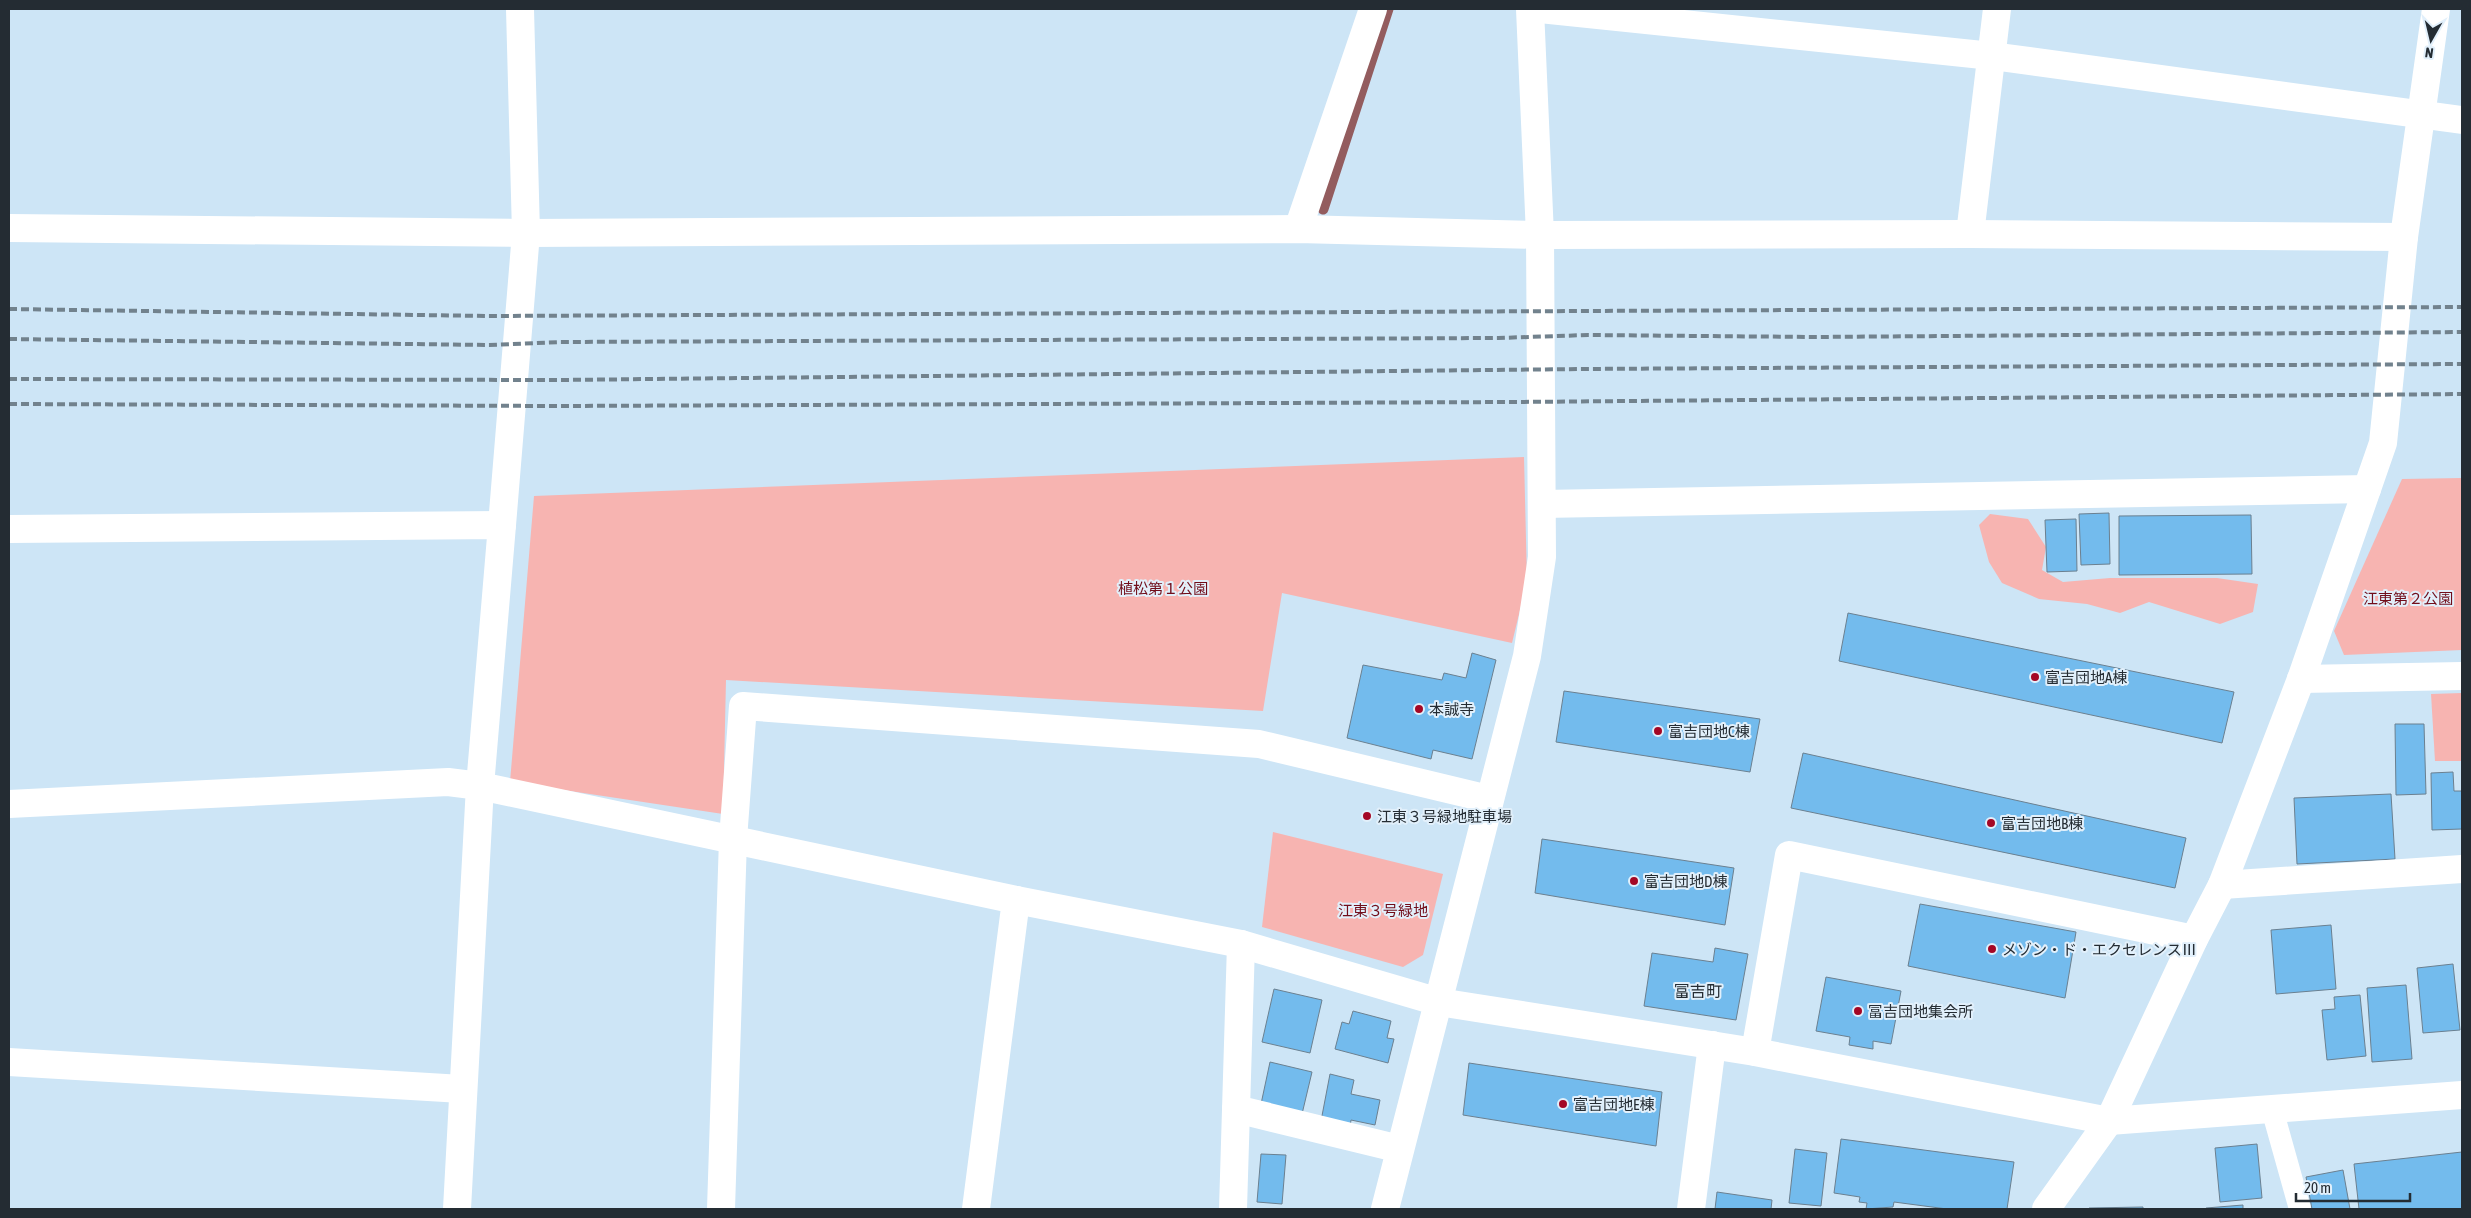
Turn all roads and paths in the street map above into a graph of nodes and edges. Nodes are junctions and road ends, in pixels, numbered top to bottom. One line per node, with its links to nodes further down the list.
1 (520, 9): 12 (street)
2 (1373, 9): 11 (street)
3 (1530, 9): 14 (street)
4 (1540, 9): 7 (street)
5 (1997, 9): 7 (street)
6 (2436, 9): 8 (street)
7 (1992, 56): 8 (street); 13 (street)
8 (2421, 114): 9 (street); 15 (street)
9 (2462, 120)
10 (9, 228): 12 (street)
11 (1298, 229): 12 (street); 14 (street)
12 (526, 233): 18 (street)
13 (1970, 234): 14 (street); 15 (street)
14 (1540, 235): 17 (street)
15 (2404, 238): 16 (street)
16 (2367, 489): 17 (street); 21 (street)
17 (1542, 504): 23 (street)
18 (502, 525): 19 (street); 22 (street)
19 (9, 529)
20 (2462, 676): 21 (street)
21 (2301, 679): 27 (street)
22 (480, 786): 24 (street); 25 (street); 35 (street)
23 (1489, 799): 25 (street); 31 (street)
24 (9, 804)
25 (733, 838): 28 (street); 42 (street)
26 (2462, 869): 27 (street)
27 (2222, 886): 29 (street)
28 (1016, 900): 30 (street); 43 (street)
29 (2194, 939): 33 (street); 39 (street)
30 (1240, 944): 31 (street); 37 (street)
31 (1439, 1002): 32 (street); 40 (street)
32 (1712, 1045): 33 (street); 46 (street)
33 (1755, 1052): 39 (street)
34 (9, 1062): 35 (street)
35 (462, 1089): 41 (street)
36 (2462, 1095): 38 (street)
37 (1236, 1109): 40 (street); 44 (street)
38 (2272, 1109): 39 (street); 48 (lane)
39 (2109, 1121): 47 (street)
40 (1400, 1148): 45 (street)
41 (457, 1209)
42 (721, 1209)
43 (976, 1209)
44 (1233, 1209)
45 (1385, 1209)
46 (1691, 1209)
47 (2046, 1209)
48 (2300, 1209)

